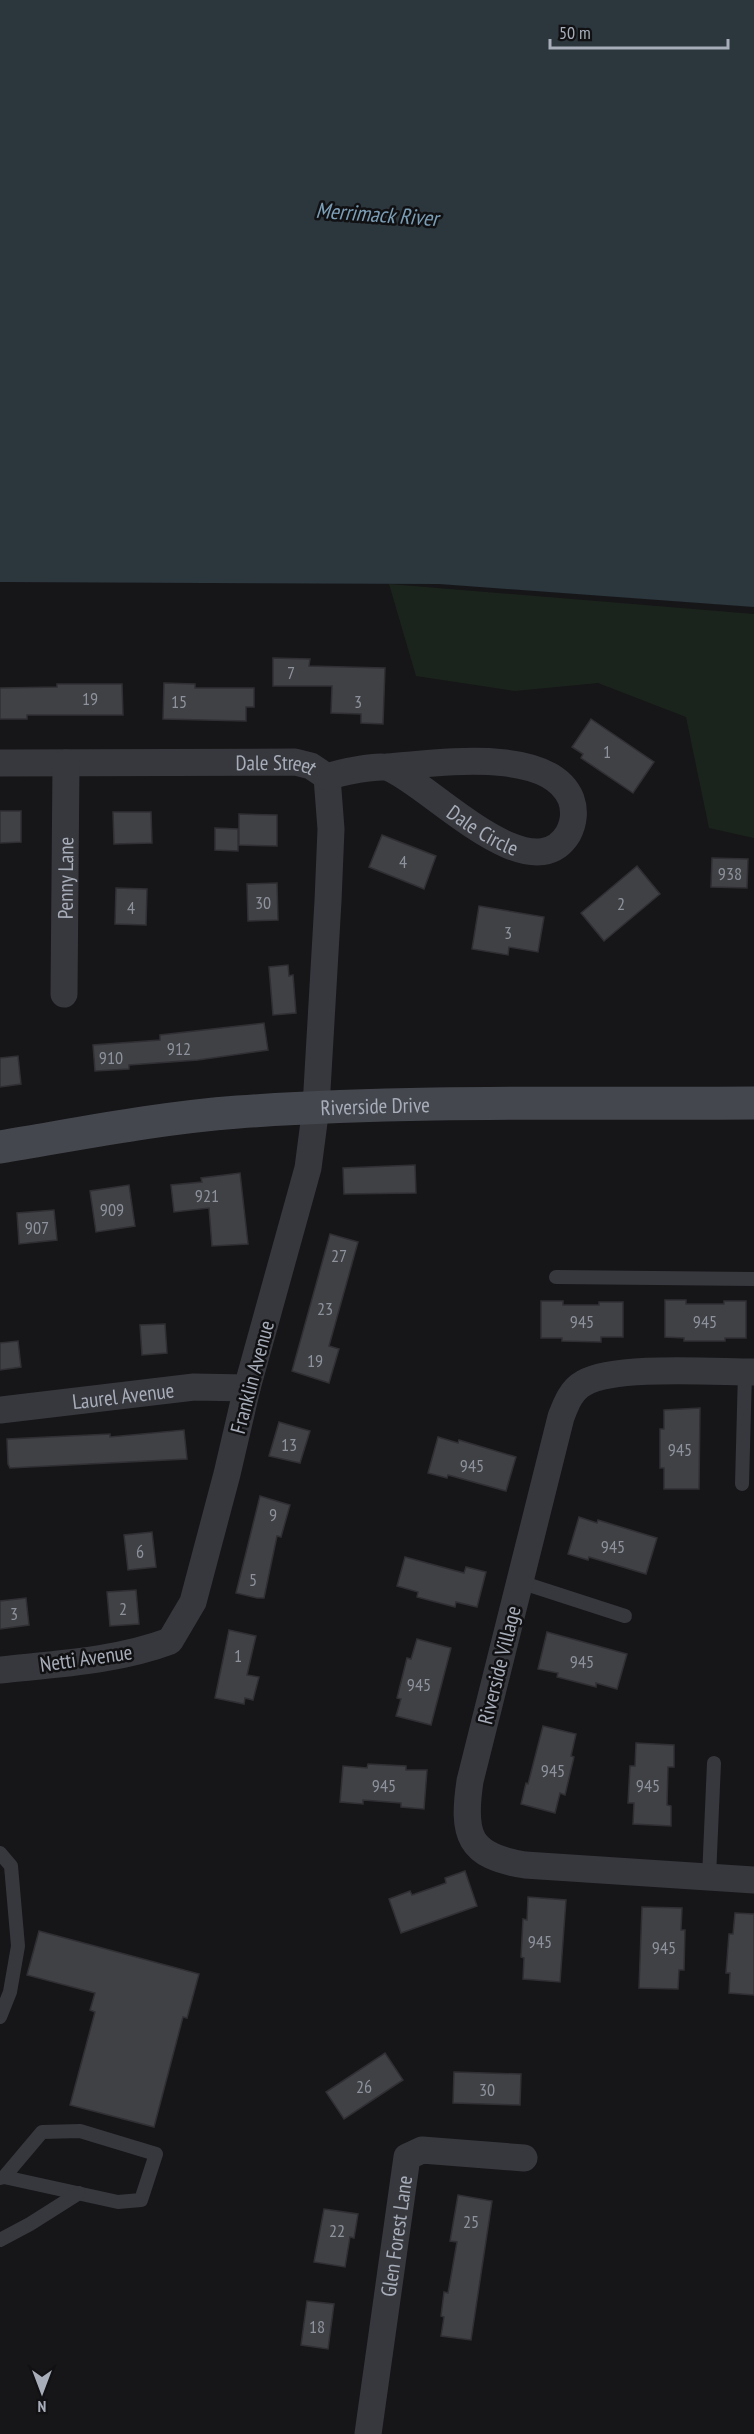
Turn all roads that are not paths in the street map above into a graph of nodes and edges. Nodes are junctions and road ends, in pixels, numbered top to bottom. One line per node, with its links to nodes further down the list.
1 (0, 763): 2 (street, Dale Street)
2 (66, 763): 4 (street, Dale Street); 5 (street, Penny Lane)
3 (388, 767): 3 (street, Dale Circle); 4 (street, Dale Circle)
4 (327, 777): 7 (street, Dale Street)
5 (64, 994)
6 (754, 1103): 7 (main road, Riverside Drive)
7 (316, 1107): 8 (main road, Riverside Drive); 12 (street, Franklin Avenue)
8 (0, 1147)
9 (556, 1277): 10 (lane)
10 (754, 1279)
11 (750, 1372): 14 (lane); 15 (street, Riverside Village)
12 (247, 1388): 13 (street, Laurel Avenue); 17 (street, Franklin Avenue)
13 (0, 1410)
14 (742, 1484)
15 (520, 1582): 16 (lane); 21 (street, Riverside Village)
16 (626, 1616)
17 (170, 1641): 18 (street, Netti Avenue)
18 (0, 1670)
19 (714, 1763): 21 (lane)
20 (0, 1853): 23 (lane)
21 (709, 1877): 22 (street, Riverside Village)
22 (754, 1880)
23 (5, 1992): 24 (lane)
24 (0, 2017)
25 (524, 2158): 29 (street, Glen Forest Lane)
26 (2, 2178): 27 (lane); 27 (lane)
27 (79, 2193): 28 (lane)
28 (0, 2240)
29 (368, 2434)

